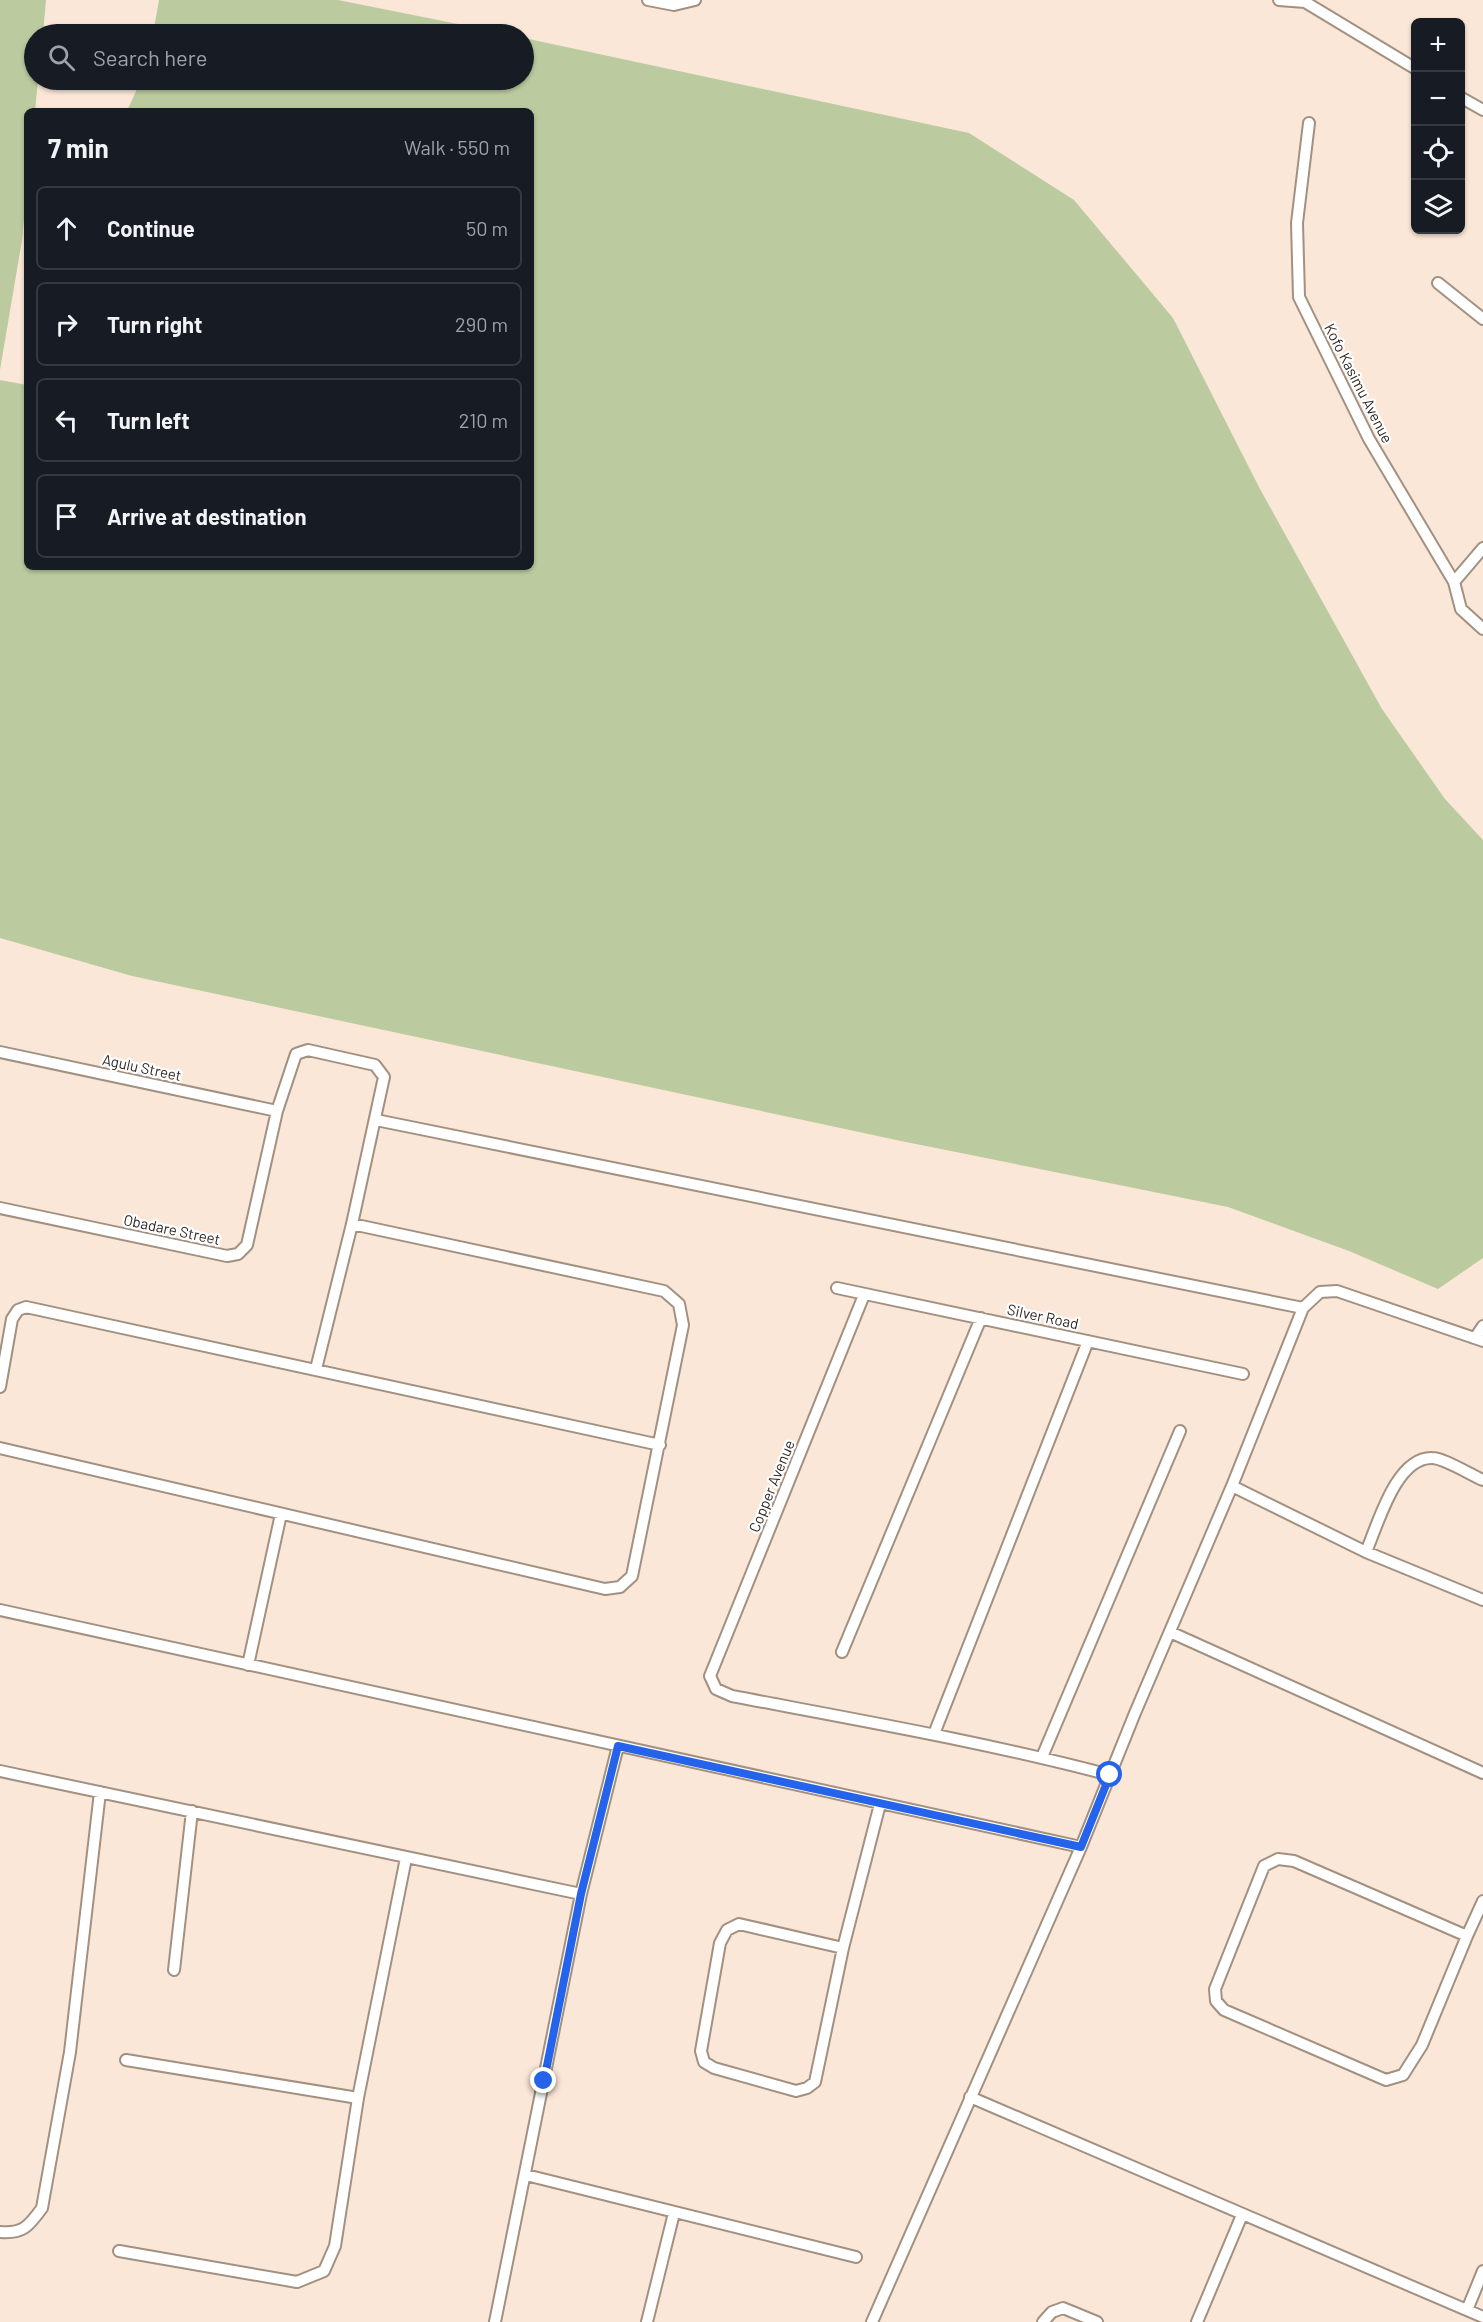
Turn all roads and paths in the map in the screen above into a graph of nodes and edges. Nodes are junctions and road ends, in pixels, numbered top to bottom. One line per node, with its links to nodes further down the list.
1 (648, 0): 2 (street)
2 (695, 0)
3 (1279, 0): 4 (street)
4 (1306, 1): 5 (street)
5 (1411, 66)
6 (1465, 99): 7 (street)
7 (1483, 110)
8 (1309, 123): 12 (street, Kofo Kasimu Avenue)
9 (1438, 283): 10 (street)
10 (1483, 319)
11 (1483, 548): 12 (street)
12 (1454, 582): 13 (street, Kofo Kasimu Avenue)
13 (1483, 629)
14 (0, 1052): 15 (street, Agulu Street)
15 (277, 1111): 16 (street, Obadare Street); 17 (street, Obadare Street)
16 (376, 1120): 18 (street); 21 (street)
17 (0, 1208)
18 (352, 1224): 26 (street); 30 (street)
19 (837, 1288): 20 (street, Silver Road)
20 (864, 1294): 22 (street, Silver Road); 41 (street, Copper Avenue)
21 (1303, 1308): 24 (street); 33 (street)
22 (981, 1318): 25 (street, Silver Road); 39 (street)
23 (1483, 1326): 24 (street)
24 (1479, 1340)
25 (1088, 1341): 27 (street, Silver Road); 41 (street)
26 (316, 1369): 28 (street); 30 (street)
27 (1243, 1374)
28 (0, 1388)
29 (1180, 1431): 43 (street)
30 (660, 1445): 34 (street)
31 (0, 1448): 34 (street)
32 (1483, 1480): 35 (street)
33 (1232, 1486): 35 (street); 38 (street)
34 (281, 1514): 40 (street)
35 (1366, 1552): 36 (street)
36 (1483, 1600)
37 (0, 1610): 40 (street)
38 (1170, 1632): 45 (street); 46 (street)
39 (842, 1652)
40 (248, 1665): 42 (street)
41 (934, 1734): 43 (street)
42 (618, 1746): 48 (street); 52 (street)
43 (1042, 1757): 46 (street)
44 (0, 1771): 47 (street)
45 (1483, 1773)
46 (1110, 1775): 50 (street)
47 (100, 1792): 49 (street); 63 (street)
48 (880, 1804): 50 (street); 55 (street)
49 (192, 1810): 51 (street); 56 (street)
50 (1081, 1847): 58 (street)
51 (406, 1858): 52 (street); 59 (street)
52 (581, 1894): 60 (street)
53 (1483, 1901): 54 (street)
54 (1467, 1936): 54 (street)
55 (843, 1948): 55 (street)
56 (174, 1970)
57 (126, 2060): 59 (street)
58 (970, 2097): 62 (street); 71 (street)
59 (358, 2098): 64 (street)
60 (526, 2175): 61 (street); 69 (street)
61 (674, 2213): 65 (street); 70 (street)
62 (1242, 2215): 67 (street); 74 (street)
63 (0, 2232)
64 (119, 2251)
65 (856, 2257)
66 (1483, 2271): 67 (street)
67 (1467, 2310): 68 (street)
68 (1483, 2317)
69 (495, 2322)
70 (647, 2322)
71 (872, 2322)
72 (1043, 2322): 73 (street)
73 (1097, 2322)
74 (1197, 2322)

